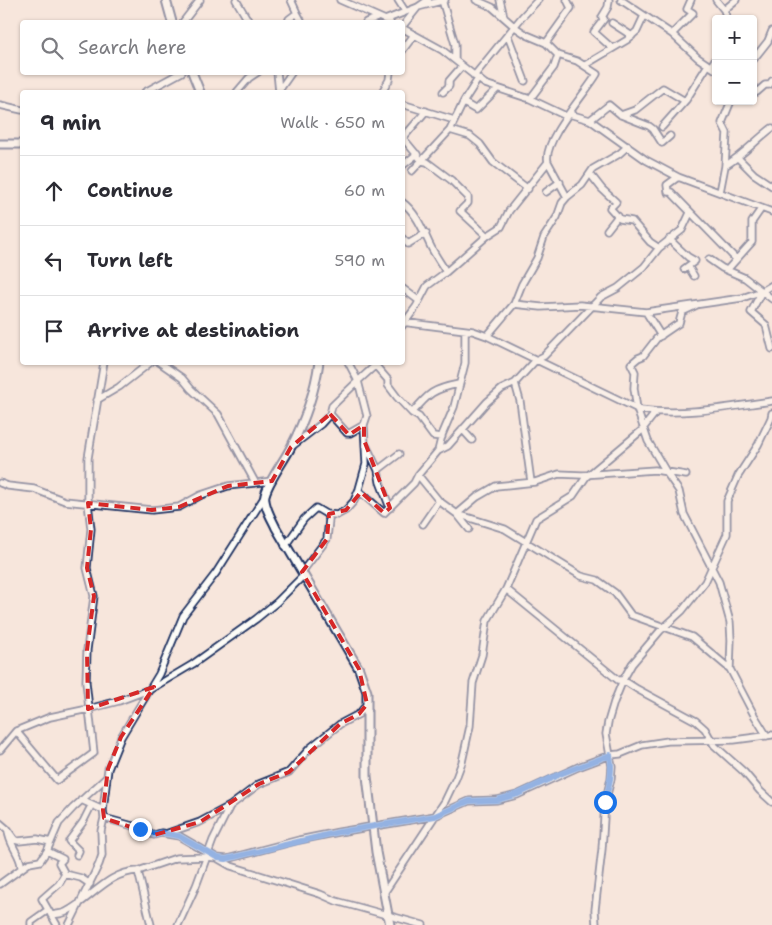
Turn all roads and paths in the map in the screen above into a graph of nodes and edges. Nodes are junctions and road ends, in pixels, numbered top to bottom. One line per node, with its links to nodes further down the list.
1 (162, 0): 20 (street)
2 (166, 0): 20 (street)
3 (200, 0): 29 (street)
4 (236, 0): 30 (street)
5 (291, 0): 23 (street)
6 (340, 0): 27 (street)
7 (398, 0): 22 (street)
8 (428, 0): 19 (street)
9 (443, 0): 19 (street); 50 (street)
10 (476, 0): 26 (street)
11 (500, 0): 26 (street)
12 (538, 0): 38 (street)
13 (567, 0): 45 (street)
14 (608, 0): 47 (street)
15 (621, 0): 25 (street)
16 (690, 0): 41 (street)
17 (716, 0): 21 (street)
18 (736, 0): 21 (street)
19 (418, 7): 22 (street); 37 (street)
20 (168, 9): 28 (street)
21 (724, 10): 24 (street)
22 (405, 11): 35 (street)
23 (297, 13): 31 (street); 32 (street)
24 (726, 15)
25 (644, 16): 41 (street); 44 (street)
26 (504, 17): 38 (street)
27 (377, 18): 33 (street); 34 (street)
28 (171, 20)
29 (185, 20)
30 (248, 20)
31 (289, 20)
32 (301, 20)
33 (372, 20)
34 (384, 20)
35 (390, 20)
36 (612, 23): 44 (street)
37 (405, 24)
38 (515, 27): 43 (street); 45 (street)
39 (405, 30): 42 (street)
40 (772, 31): 49 (street)
41 (672, 34): 53 (street)
42 (414, 35): 46 (street); 50 (street)
43 (508, 36): 60 (street); 61 (street)
44 (632, 36): 47 (street)
45 (546, 44): 48 (street)
46 (405, 47)
47 (612, 48): 51 (street)
48 (558, 55): 51 (street); 72 (street)
49 (757, 55)
50 (455, 59): 52 (street)
51 (585, 65): 81 (street)
52 (462, 66): 60 (street); 70 (street)
53 (711, 67): 73 (street)
54 (176, 75): 64 (street)
55 (193, 75): 65 (street)
56 (254, 75): 66 (street)
57 (277, 75): 67 (street)
58 (290, 75): 68 (street)
59 (390, 75): 69 (street)
60 (476, 78): 63 (street); 74 (street)
61 (525, 81)
62 (771, 84): 71 (street)
63 (497, 89): 72 (street); 74 (street)
64 (149, 90)
65 (199, 90)
66 (239, 90)
67 (279, 90)
68 (280, 90)
69 (383, 90)
70 (444, 92)
71 (757, 92)
72 (530, 99): 81 (street)
73 (685, 101): 80 (street); 84 (street)
74 (464, 102): 82 (street)
75 (0, 105): 78 (street)
76 (405, 105): 79 (street)
77 (729, 105): 98 (street)
78 (20, 110)
79 (426, 111): 82 (street); 87 (street)
80 (620, 115): 83 (street); 88 (street)
81 (566, 116): 83 (street); 96 (street)
82 (454, 120): 86 (street)
83 (590, 120): 92 (street)
84 (662, 127)
85 (772, 128): 94 (street)
86 (450, 130): 95 (street); 104 (street)
87 (405, 136)
88 (670, 136)
89 (405, 140): 93 (street)
90 (0, 144): 91 (street)
91 (20, 144)
92 (628, 146): 100 (street); 101 (street)
93 (417, 154): 95 (street); 97 (street)
94 (738, 158): 98 (street); 103 (street)
95 (422, 161): 99 (street); 115 (street)
96 (548, 162): 102 (street); 104 (street)
97 (405, 164)
98 (724, 166): 106 (street)
99 (412, 171)
100 (591, 175): 107 (street); 112 (street)
101 (678, 177): 106 (street); 111 (street)
102 (560, 182): 105 (street); 107 (street)
103 (772, 186)
104 (528, 189): 115 (street)
105 (546, 192)
106 (720, 192): 109 (street)
107 (567, 197): 129 (street)
108 (405, 204): 114 (street)
109 (761, 209): 110 (street); 120 (street)
110 (772, 212)
111 (690, 213): 116 (street); 120 (street)
112 (618, 216): 113 (street); 118 (street)
113 (607, 230)
114 (426, 233): 117 (street); 122 (street)
115 (487, 236): 122 (street)
116 (669, 239): 118 (street); 123 (street)
117 (405, 240)
118 (659, 248): 131 (street)
119 (709, 259): 121 (street)
120 (736, 259): 121 (street)
121 (727, 270): 126 (street)
122 (446, 272): 128 (street)
123 (694, 276)
124 (772, 285): 126 (street)
125 (405, 290): 128 (street)
126 (762, 291): 127 (street); 130 (street); 138 (street)
127 (772, 299)
128 (418, 300): 133 (street)
129 (514, 304): 131 (street); 136 (street)
130 (697, 304): 132 (street); 137 (street)
131 (594, 306): 132 (street); 139 (street)
132 (646, 312): 137 (street)
133 (405, 321)
134 (405, 323): 135 (street)
135 (466, 331): 136 (street); 149 (street)
136 (488, 336): 139 (street)
137 (661, 336): 152 (street)
138 (772, 349)
139 (536, 360): 148 (street); 152 (street)
140 (103, 365): 150 (street)
141 (146, 365): 150 (street)
142 (163, 365): 172 (street)
143 (318, 365): 163 (street)
144 (350, 365): 147 (street)
145 (376, 365): 147 (street)
146 (378, 365): 154 (street)
147 (358, 381): 156 (street); 157 (street)
148 (515, 383): 159 (street); 173 (street)
149 (459, 384): 154 (street); 160 (street)
150 (97, 400): 178 (street)
151 (772, 402): 153 (street)
152 (638, 409): 153 (street); 158 (street)
153 (656, 412): 158 (street)
154 (412, 413): 160 (street)
155 (772, 413): 186 (street)
156 (330, 414): 157 (street); 163 (street)
157 (364, 425): 161 (street)
158 (644, 427): 167 (street); 169 (street)
159 (462, 429): 162 (street); 164 (street)
160 (442, 437): 164 (street)
161 (364, 440): 166 (street); 175 (street)
162 (472, 440)
163 (291, 447): 171 (street)
164 (438, 451): 168 (street)
165 (399, 454): 166 (street)
166 (378, 470): 179 (street)
167 (666, 472): 169 (street); 170 (street); 186 (street)
168 (418, 475): 177 (street); 179 (street)
169 (588, 475): 173 (street); 184 (street)
170 (686, 475)
171 (272, 481): 172 (street); 176 (street)
172 (255, 482): 178 (street)
173 (531, 482): 181 (street)
174 (0, 483): 178 (street)
175 (359, 491): 179 (street); 180 (street)
176 (265, 496): 185 (street); 192 (street)
177 (440, 501): 181 (street); 182 (street)
178 (88, 503): 194 (street)
179 (390, 508)
180 (326, 514): 185 (street); 187 (street)
181 (457, 514): 183 (street); 184 (street)
182 (423, 524)
183 (469, 529)
184 (525, 542): 188 (street); 189 (street)
185 (285, 546): 187 (street)
186 (712, 568): 189 (street); 190 (street)
187 (303, 574): 192 (street); 193 (street)
188 (506, 589): 191 (street); 206 (street)
189 (665, 626): 190 (street); 191 (street)
190 (730, 669): 196 (street)
191 (623, 680): 197 (street); 199 (street)
192 (151, 689): 194 (street); 200 (street)
193 (367, 704): 204 (street); 209 (street)
194 (88, 709): 195 (street); 195 (street)
195 (16, 731): 198 (street)
196 (769, 736): 197 (street)
197 (711, 740): 199 (street); 202 (street)
198 (0, 750)
199 (610, 755): 206 (street); 233 (street)
200 (107, 776): 201 (street); 205 (street)
201 (81, 800): 203 (street); 212 (street)
202 (772, 802)
203 (91, 806): 205 (street); 214 (street)
204 (230, 806): 211 (street); 215 (street)
205 (102, 810): 207 (street)
206 (435, 816): 209 (street); 222 (street)
207 (104, 818): 211 (street); 221 (street)
208 (0, 823): 210 (street)
209 (373, 826): 216 (street); 222 (street)
210 (7, 829): 212 (street); 217 (street)
211 (166, 834): 215 (street)
212 (51, 842): 213 (street)
213 (47, 851): 217 (street); 219 (street)
214 (76, 855)
215 (208, 855): 216 (street); 218 (street); 230 (street)
216 (218, 858): 225 (street)
217 (22, 869): 220 (street)
218 (138, 870): 223 (street); 229 (street)
219 (65, 874): 221 (street); 224 (street)
220 (0, 884)
221 (90, 884): 223 (street)
222 (384, 893): 225 (street)
223 (78, 904): 224 (street); 228 (street)
224 (49, 912): 226 (street); 227 (street)
225 (388, 916): 231 (street); 232 (street)
226 (31, 925)
227 (57, 925)
228 (69, 925)
229 (151, 925)
230 (178, 925)
231 (390, 925)
232 (423, 925)
233 (596, 925)

